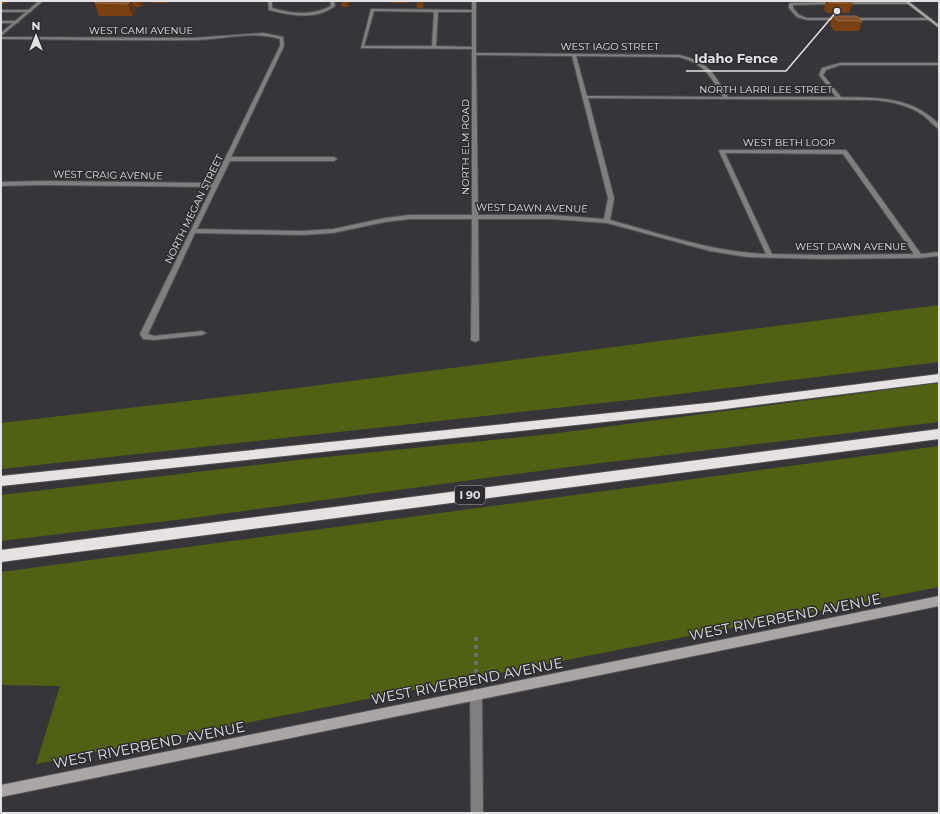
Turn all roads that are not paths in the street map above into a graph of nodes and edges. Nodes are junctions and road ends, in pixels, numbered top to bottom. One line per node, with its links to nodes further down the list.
1 (41, 1): 9 (street)
2 (270, 1): 3 (street)
3 (332, 1)
4 (474, 1): 10 (street, NORTH ELM ROAD)
5 (827, 2): 6 (street); 11 (street)
6 (907, 2): 11 (street)
7 (436, 10): 10 (street); 18 (street); 18 (street)
8 (1, 11): 9 (street)
9 (30, 11): 13 (street)
10 (474, 11): 19 (street, NORTH ELM ROAD)
11 (929, 19): 14 (street)
12 (1, 22): 13 (street)
13 (17, 22): 15 (street)
14 (939, 27)
15 (1, 34)
16 (1, 38): 17 (street, WEST CAMI AVENUE)
17 (280, 38): 27 (street, NORTH MEGAN STREET)
18 (434, 47): 19 (street)
19 (474, 48): 20 (street, NORTH ELM ROAD)
20 (474, 54): 21 (street, WEST IAGO STREET); 31 (street, NORTH ELM ROAD)
21 (574, 54): 23 (street); 24 (street, WEST IAGO STREET)
22 (939, 64): 25 (street)
23 (585, 97): 24 (street, NORTH LARRI LEE STREET); 32 (street)
24 (726, 98): 25 (street, NORTH LARRI LEE STREET)
25 (840, 99): 26 (street, NORTH LARRI LEE STREET)
26 (939, 127)
27 (228, 159): 28 (street); 30 (street, NORTH MEGAN STREET)
28 (334, 159)
29 (1, 184): 30 (street, WEST CRAIG AVENUE)
30 (215, 185): 33 (street, NORTH MEGAN STREET)
31 (474, 217): 32 (street, WEST DAWN AVENUE); 33 (street, WEST DAWN AVENUE); 38 (street, NORTH ELM ROAD)
32 (606, 221): 35 (street, WEST DAWN AVENUE)
33 (193, 232): 37 (street, NORTH MEGAN STREET)
34 (939, 254): 36 (street, WEST DAWN AVENUE)
35 (770, 256): 36 (street, WEST DAWN AVENUE); 36 (street, WEST BETH LOOP)
36 (919, 256)
37 (202, 334)
38 (475, 340)
39 (939, 378): 41 (highway)
40 (939, 434): 42 (highway, I 90)
41 (1, 481)
42 (1, 556)
43 (939, 601): 44 (street, WEST RIVERBEND AVENUE)
44 (476, 694): 45 (street, WEST RIVERBEND AVENUE); 46 (street)
45 (1, 790)
46 (477, 813)

